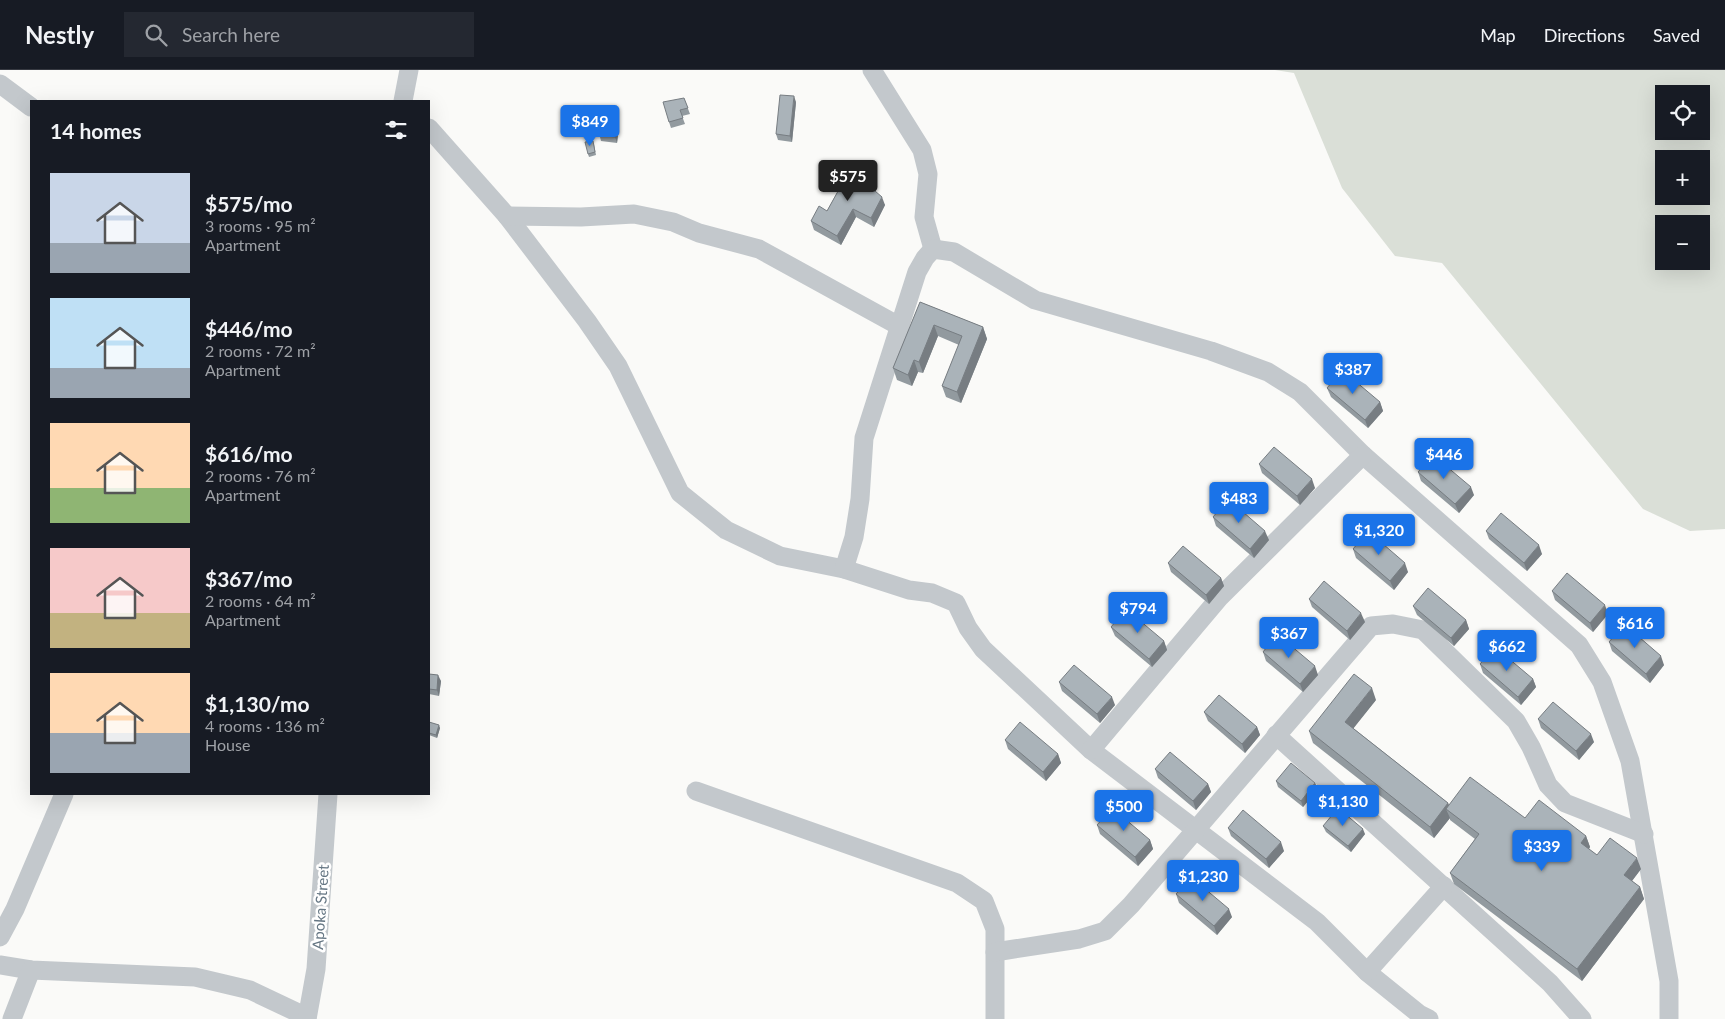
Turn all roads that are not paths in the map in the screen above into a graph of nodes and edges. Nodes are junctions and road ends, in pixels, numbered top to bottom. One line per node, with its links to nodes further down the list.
1 (409, 70): 4 (street)
2 (872, 70): 8 (street)
3 (0, 84): 5 (street)
4 (403, 100)
5 (30, 106)
6 (430, 129): 7 (street)
7 (507, 216): 9 (street); 11 (street)
8 (933, 249): 9 (street); 10 (street)
9 (900, 326): 11 (street)
10 (1363, 455): 13 (street); 18 (street)
11 (844, 569): 13 (street)
12 (1276, 735): 17 (street); 18 (street); 19 (street)
13 (1091, 750): 17 (street)
14 (696, 792): 21 (street)
15 (64, 795): 20 (street)
16 (328, 795): 25 (street, Apoka Street)
17 (1194, 830): 21 (street); 24 (street)
18 (1644, 834): 30 (street)
19 (1444, 886): 24 (street); 29 (street)
20 (0, 937)
21 (995, 952): 27 (street)
22 (0, 965): 23 (street)
23 (31, 970): 25 (street); 26 (street)
24 (1367, 972): 28 (street)
25 (307, 1018)
26 (12, 1019)
27 (995, 1019)
28 (1429, 1019)
29 (1582, 1019)
30 (1669, 1019)

